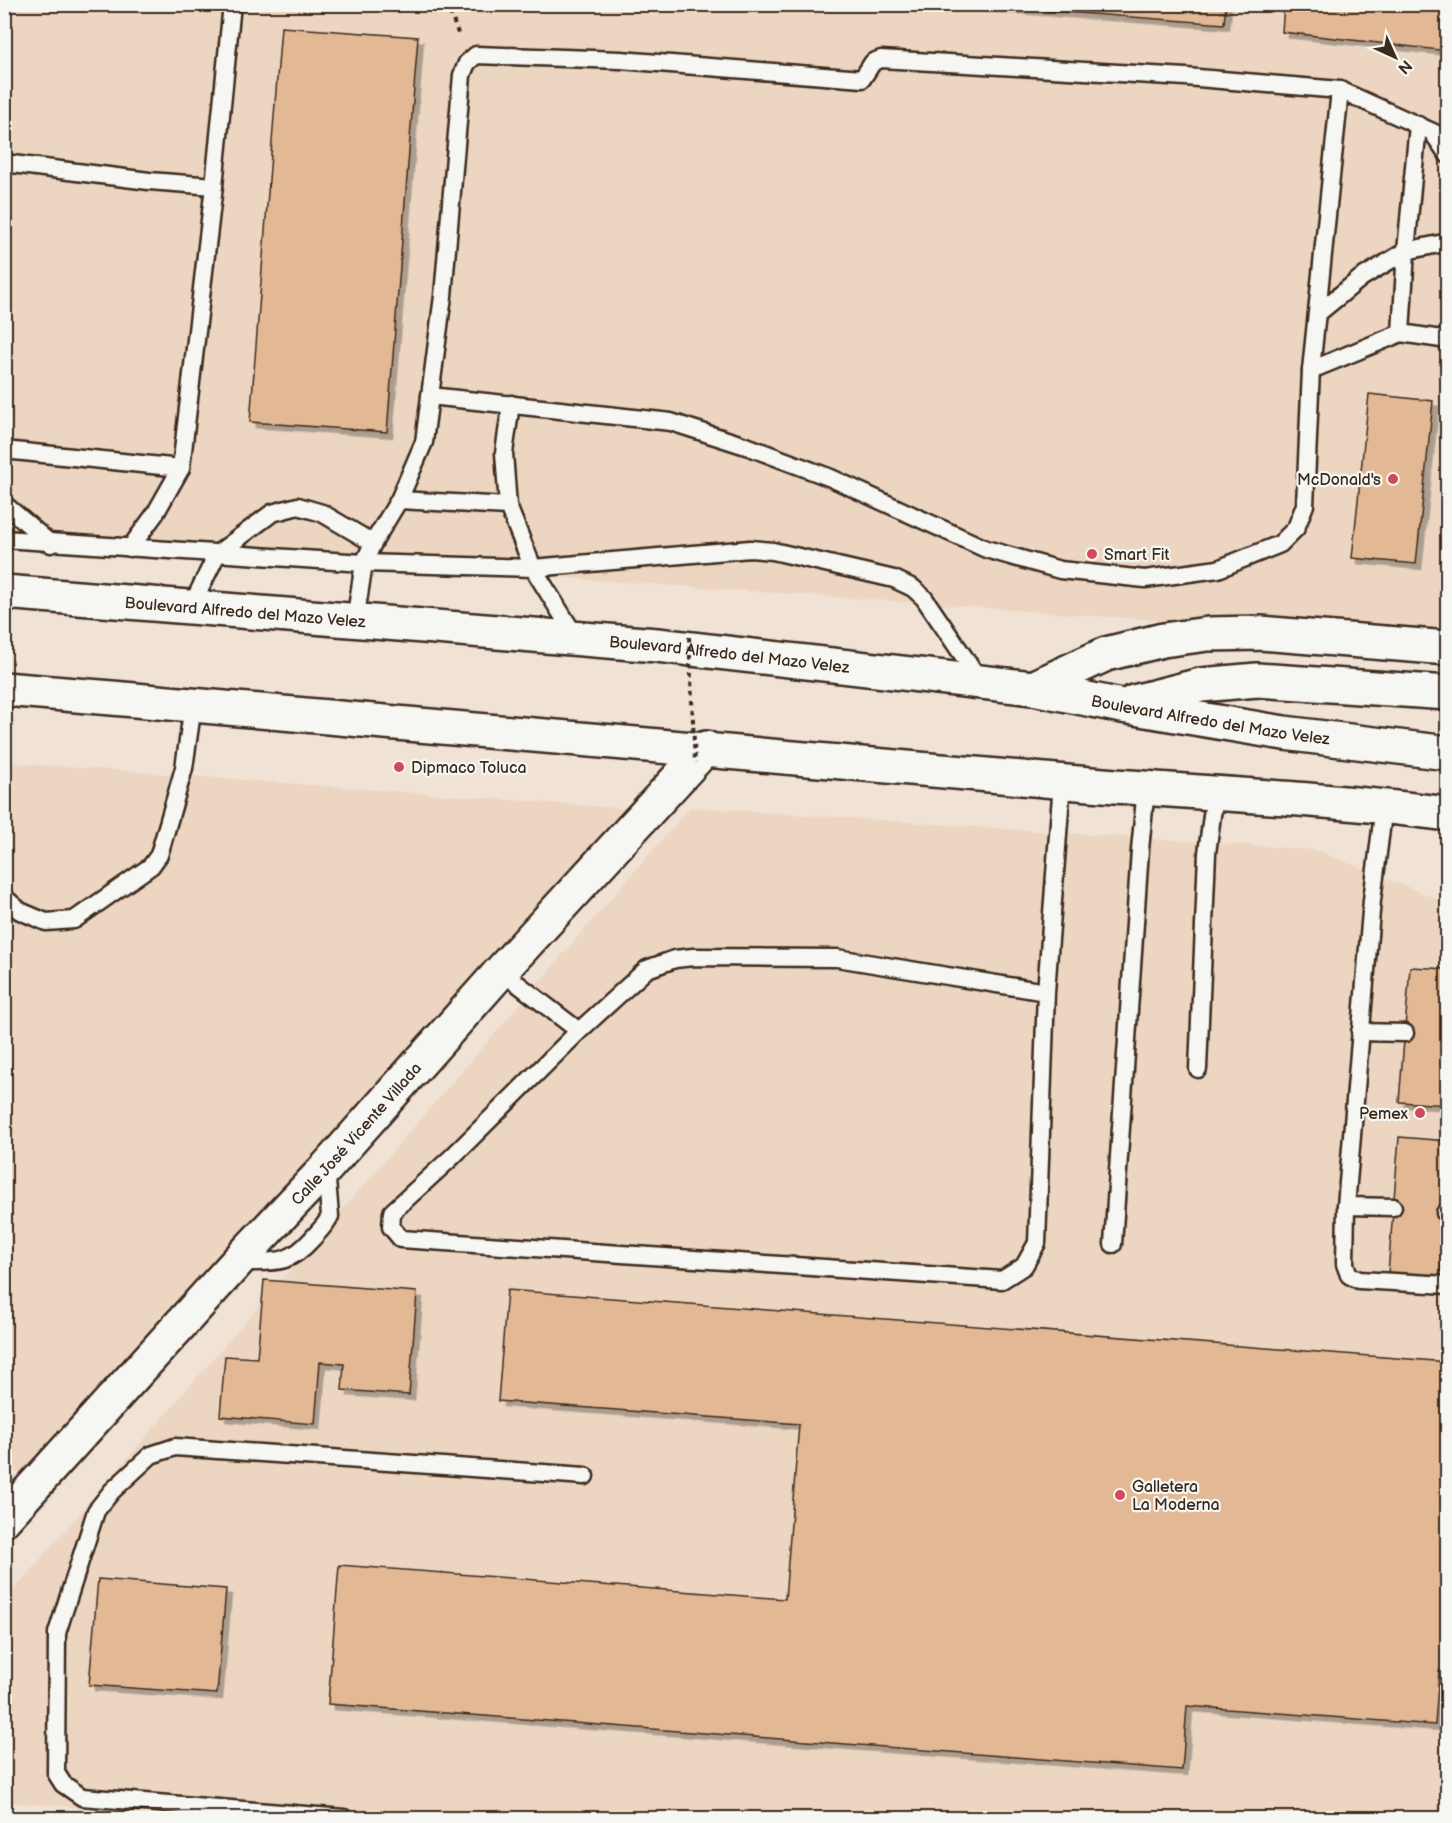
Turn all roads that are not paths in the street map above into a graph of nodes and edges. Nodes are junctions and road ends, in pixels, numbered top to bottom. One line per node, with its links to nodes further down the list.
1 (232, 4): 7 (lane)
2 (1340, 90): 3 (lane); 10 (lane); 14 (lane)
3 (1425, 128): 4 (lane); 5 (lane); 9 (lane)
4 (1448, 139)
5 (1448, 155)
6 (4, 163): 7 (lane)
7 (214, 186): 17 (lane)
8 (1448, 242): 9 (lane)
9 (1406, 252): 10 (lane); 11 (lane)
10 (1317, 314): 13 (lane)
11 (1401, 333): 12 (lane); 13 (lane)
12 (1448, 340)
13 (1311, 370): 15 (lane)
14 (430, 396): 15 (lane); 18 (lane)
15 (511, 404): 20 (lane)
16 (4, 450): 17 (lane)
17 (181, 468): 24 (lane)
18 (399, 500): 20 (lane); 22 (lane)
19 (4, 504): 23 (lane)
20 (508, 506): 27 (lane)
21 (4, 539): 23 (lane)
22 (373, 543): 25 (lane); 26 (lane)
23 (51, 544): 24 (lane)
24 (129, 548): 25 (lane)
25 (217, 554): 26 (lane); 29 (lane)
26 (364, 563): 27 (lane); 30 (lane)
27 (533, 568): 31 (lane); 33 (lane)
28 (4, 592): 29 (main road, Boulevard Alfredo del Mazo Velez)
29 (191, 607): 30 (main road, Boulevard Alfredo del Mazo Velez)
30 (355, 621): 31 (main road, Boulevard Alfredo del Mazo Velez)
31 (577, 639): 33 (main road, Boulevard Alfredo del Mazo Velez)
32 (1448, 648): 34 (main road)
33 (982, 683): 34 (main road, Boulevard Alfredo del Mazo Velez)
34 (1033, 688): 38 (main road, Boulevard Alfredo del Mazo Velez)
35 (4, 690): 37 (main road)
36 (1448, 693): 38 (main road)
37 (193, 705): 40 (main road); 46 (lane)
38 (1122, 706): 39 (main road, Boulevard Alfredo del Mazo Velez)
39 (1448, 753)
40 (700, 756): 41 (main road); 47 (main road, Calle José Vicente Villada)
41 (1062, 782): 42 (main road); 48 (lane)
42 (1146, 788): 43 (main road); 55 (lane)
43 (1215, 793): 44 (main road); 52 (lane)
44 (1384, 806): 45 (main road); 50 (lane)
45 (1443, 817)
46 (4, 897)
47 (501, 971): 49 (lane); 58 (main road, Calle José Vicente Villada)
48 (1046, 992): 49 (lane); 49 (lane)
49 (579, 1030)
50 (1360, 1032): 51 (lane); 53 (lane)
51 (1405, 1034)
52 (1198, 1069)
53 (1346, 1206): 54 (lane); 56 (lane)
54 (1393, 1207)
55 (1113, 1244)
56 (1448, 1285)
57 (585, 1476): 59 (lane)
58 (4, 1519)
59 (344, 1818)

